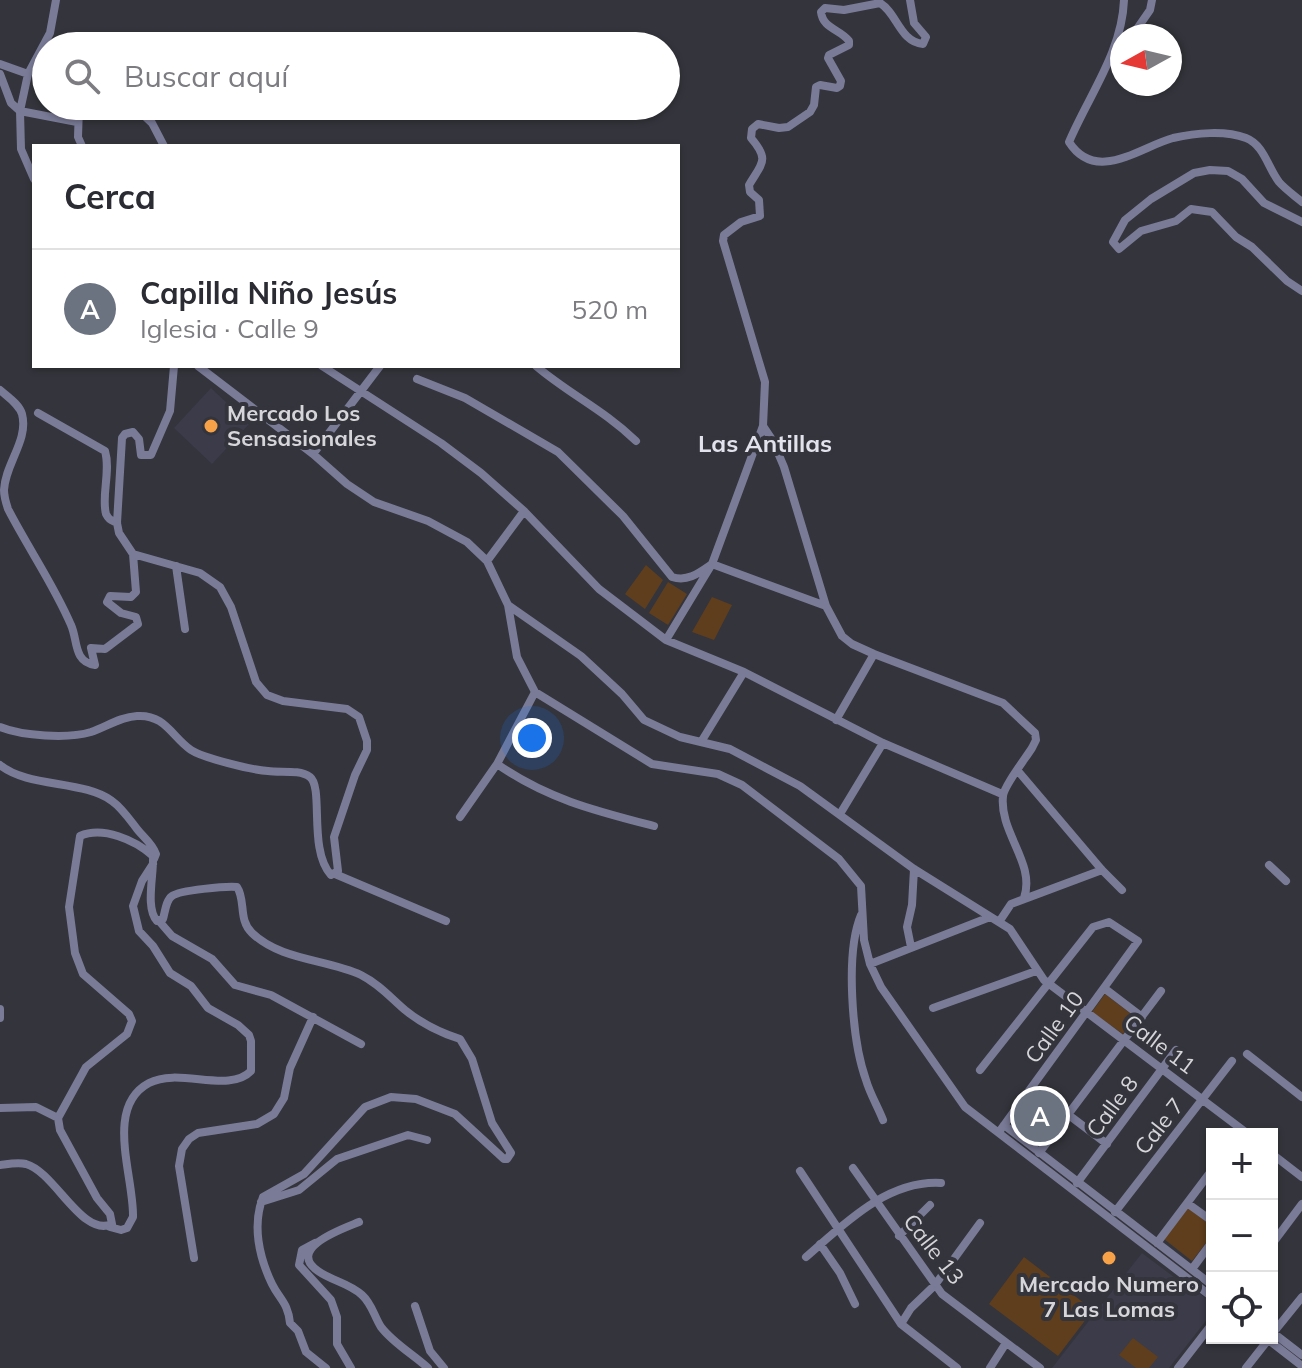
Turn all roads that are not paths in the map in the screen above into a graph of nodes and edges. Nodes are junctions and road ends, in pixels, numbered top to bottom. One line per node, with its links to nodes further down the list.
1 (56, 0): 7 (street)
2 (910, 0): 33 (street)
3 (1124, 0): 5 (street)
4 (1152, 0): 6 (street)
5 (1121, 24)
6 (1140, 24)
7 (50, 32)
8 (1110, 60): 21 (street)
9 (0, 64): 12 (street)
10 (32, 67): 12 (street)
11 (0, 74): 13 (street)
12 (28, 74): 13 (street)
13 (20, 111): 14 (street); 20 (street)
14 (32, 113)
15 (67, 120): 17 (street)
16 (149, 120): 19 (street)
17 (77, 122): 18 (street)
18 (81, 144)
19 (163, 144)
20 (32, 174)
21 (1302, 202)
22 (1302, 222): 23 (street)
23 (1302, 291)
24 (174, 368): 37 (street)
25 (201, 368): 35 (street)
26 (325, 368): 31 (street)
27 (378, 368): 31 (street)
28 (538, 368): 34 (street)
29 (417, 379): 40 (street)
30 (0, 390): 38 (street)
31 (360, 392): 35 (street); 36 (street)
32 (38, 413): 37 (street)
33 (763, 426): 40 (street); 43 (street)
34 (636, 441)
35 (313, 454): 39 (street)
36 (524, 511): 39 (street); 45 (street)
37 (117, 523): 38 (street)
38 (133, 554): 41 (street)
39 (487, 561): 42 (street)
40 (712, 564): 43 (street); 45 (street)
41 (176, 566): 44 (street); 64 (street)
42 (508, 605): 48 (street); 51 (street)
43 (826, 606): 46 (street)
44 (185, 629)
45 (666, 640): 47 (street)
46 (874, 654): 49 (street); 55 (street)
47 (744, 672): 49 (street); 51 (street)
48 (535, 692): 53 (street); 68 (street)
49 (836, 720): 52 (street)
50 (0, 727): 64 (street)
51 (701, 742): 57 (street)
52 (883, 743): 56 (street); 57 (street)
53 (497, 764): 58 (street); 59 (street)
54 (0, 765): 60 (street)
55 (1018, 771): 56 (street); 63 (street)
56 (1002, 794): 67 (street)
57 (840, 814): 62 (street)
58 (460, 817)
59 (654, 826)
60 (153, 862): 70 (street); 97 (street); 121 (street)
61 (1269, 865): 65 (street)
62 (914, 869): 69 (street); 73 (street)
63 (1102, 870): 66 (street); 67 (street)
64 (335, 874): 71 (street)
65 (1286, 881)
66 (1122, 890)
67 (1024, 898): 72 (street)
68 (862, 914): 74 (street); 98 (street)
69 (990, 917): 72 (street); 73 (street)
70 (159, 921): 82 (street); 113 (street)
71 (446, 921)
72 (999, 922): 75 (street, Calle 11)
73 (911, 947): 74 (street)
74 (870, 964): 100 (street)
75 (1036, 971): 76 (street, Calle 11); 79 (street)
76 (1049, 984): 77 (street, Calle 10); 81 (street, Calle 11); 91 (street)
77 (1104, 988): 81 (street, Calle 10); 83 (street)
78 (1161, 991): 83 (street)
79 (933, 1008)
80 (0, 1009): 84 (street)
81 (1087, 1013): 85 (street, Calle 11); 92 (street, Calle 10)
82 (313, 1017): 86 (street); 130 (street)
83 (1142, 1017): 85 (street)
84 (0, 1018)
85 (1125, 1040): 90 (street, Calle 11); 96 (street)
86 (361, 1044)
87 (1176, 1050): 90 (street, Calle 8)
88 (1247, 1054): 93 (street)
89 (1232, 1061): 94 (street, Cale 7)
90 (1162, 1069): 94 (street, Calle 11); 102 (street, Calle 8)
91 (980, 1070)
92 (1033, 1088): 96 (street); 100 (street, Calle 10)
93 (1302, 1097)
94 (1202, 1100): 99 (street, Calle 11); 117 (street, Cale 7)
95 (0, 1108): 97 (street)
96 (1069, 1114): 102 (street); 103 (street)
97 (58, 1118): 121 (street)
98 (883, 1120)
99 (1237, 1128)
100 (1001, 1129): 103 (street); 134 (street)
101 (427, 1140): 113 (street)
102 (1107, 1144): 111 (street, Calle 8)
103 (1039, 1153): 111 (street)
104 (1278, 1161): 108 (street)
105 (0, 1165): 121 (street)
106 (853, 1168): 112 (street, Calle 13)
107 (800, 1171): 122 (street)
108 (1302, 1177)
109 (1206, 1178): 114 (street)
110 (941, 1183): 112 (street)
111 (1077, 1183): 117 (street)
112 (877, 1201): 122 (street); 123 (street, Calle 13)
113 (261, 1202): 147 (street)
114 (1187, 1203): 118 (street); 126 (street)
115 (1302, 1204): 124 (street)
116 (930, 1205): 123 (street)
117 (1115, 1212): 126 (street)
118 (1206, 1217)
119 (359, 1222): 125 (street)
120 (980, 1223): 133 (street)
121 (110, 1227)
122 (839, 1229): 127 (street); 138 (street)
123 (899, 1236): 133 (street, Calle 13)
124 (1278, 1236)
125 (315, 1243): 148 (street); 149 (street)
126 (1157, 1243): 131 (street)
127 (820, 1244): 129 (street); 136 (street)
128 (1206, 1250): 131 (street)
129 (806, 1257)
130 (194, 1258)
131 (1192, 1269): 132 (street)
132 (1206, 1280)
133 (935, 1285): 138 (street); 142 (street, Calle 13)
134 (1206, 1292)
135 (1302, 1297): 139 (street)
136 (855, 1304)
137 (415, 1306): 150 (street)
138 (901, 1324): 151 (street)
139 (1278, 1326)
140 (1206, 1332): 154 (street)
141 (1278, 1341): 145 (street)
142 (1006, 1343): 152 (street); 153 (street, Calle 13)
143 (1264, 1344): 155 (street)
144 (1278, 1344): 146 (street)
145 (1302, 1355)
146 (1302, 1366)
147 (326, 1368)
148 (351, 1368)
149 (428, 1368)
150 (444, 1368)
151 (957, 1368)
152 (990, 1368)
153 (1040, 1368)
154 (1178, 1368)
155 (1246, 1368)

